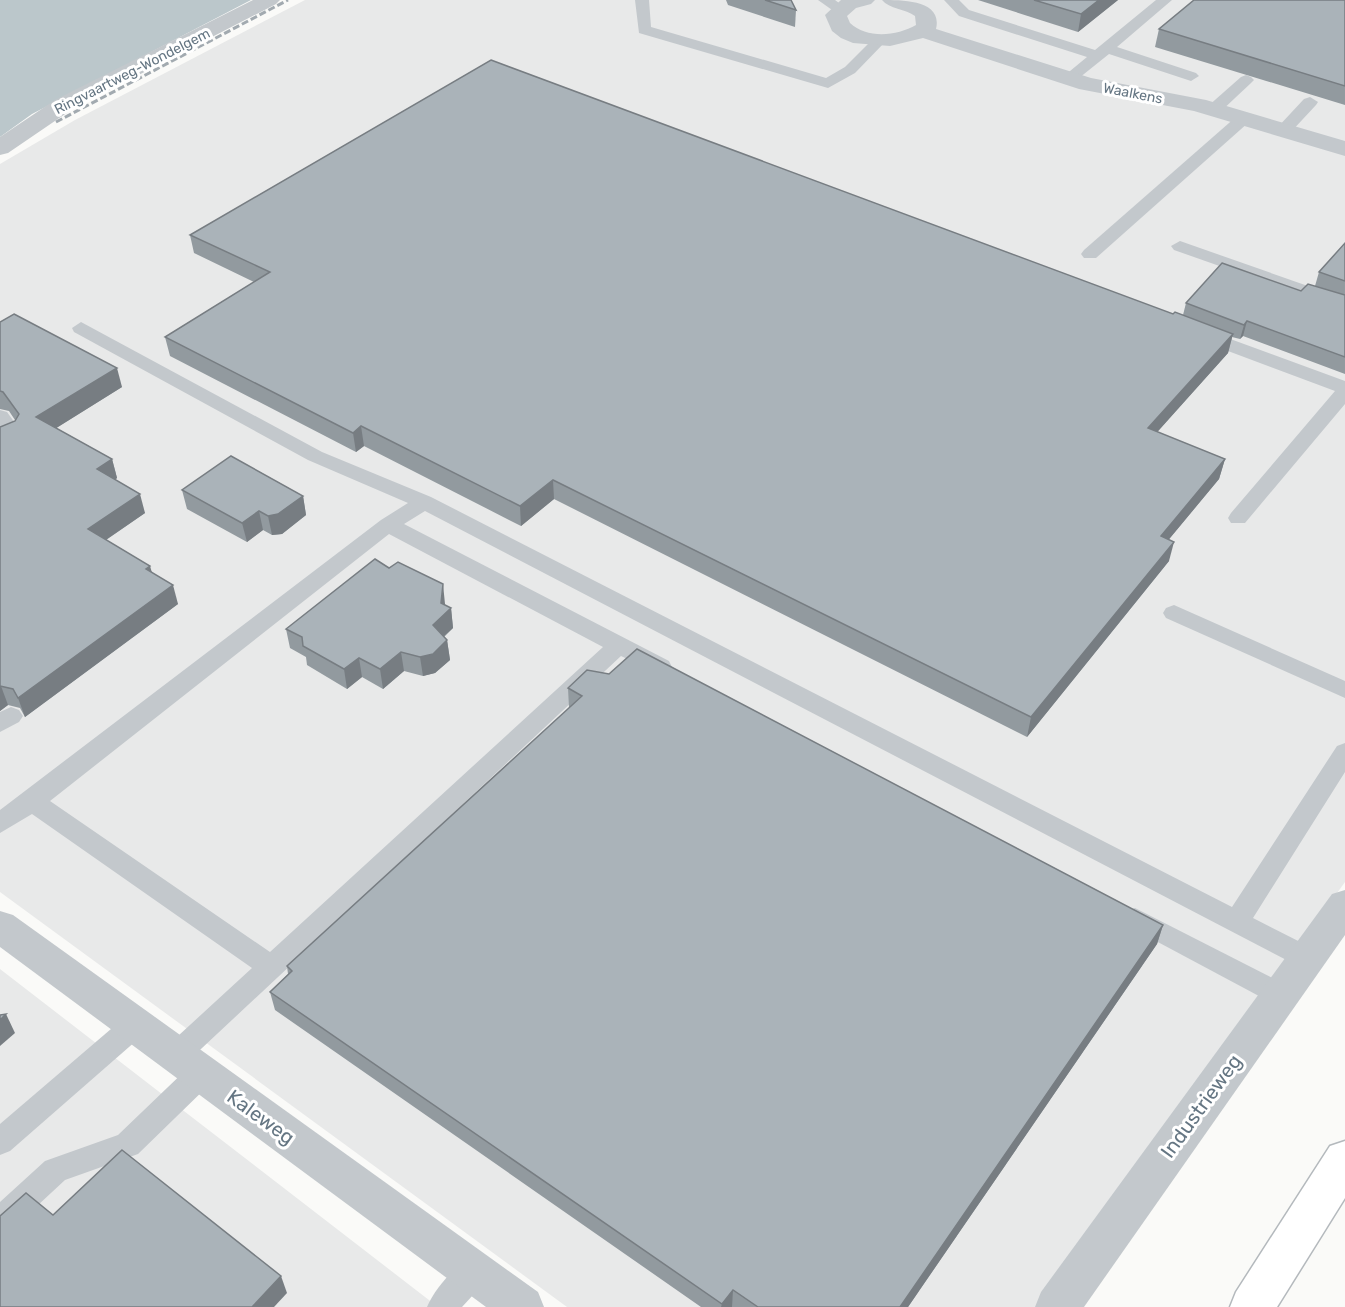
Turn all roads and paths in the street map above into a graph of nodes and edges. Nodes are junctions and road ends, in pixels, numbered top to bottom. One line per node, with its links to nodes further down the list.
1 (269, 0): 18 (street, Ringvaartweg-Wondelgem)
2 (642, 0): 9 (lane)
3 (863, 0): 7 (street)
4 (893, 0): 8 (street)
5 (951, 0): 10 (lane)
6 (1165, 0): 10 (lane)
7 (833, 4): 9 (street)
8 (922, 31): 9 (street); 12 (street, Waalkens)
9 (879, 41)
10 (1101, 52): 11 (lane); 12 (lane)
11 (1191, 76)
12 (1069, 79): 15 (street, Waalkens)
13 (1246, 80): 15 (lane)
14 (1310, 102): 17 (lane)
15 (1213, 110): 16 (street, Waalkens)
16 (1243, 119): 17 (street, Waalkens); 21 (lane)
17 (1283, 131): 19 (street, Waalkens)
18 (0, 148)
19 (1345, 149)
20 (1180, 246): 22 (lane)
21 (1090, 254)
22 (1345, 305)
23 (81, 328): 28 (lane)
24 (1189, 329): 25 (lane)
25 (1345, 390): 29 (lane)
26 (0, 416): 27 (lane)
27 (0, 442)
28 (424, 502): 30 (lane); 40 (lane)
29 (1239, 518)
30 (388, 525): 32 (lane); 36 (lane)
31 (1174, 613): 34 (lane)
32 (619, 645): 33 (lane); 43 (lane)
33 (682, 678)
34 (1345, 690)
35 (1345, 752): 40 (lane)
36 (32, 801): 37 (lane); 43 (lane)
37 (0, 823)
38 (1345, 905): 42 (street, Industrieweg)
39 (1113, 906): 44 (lane)
40 (1236, 922): 42 (lane)
41 (0, 926): 45 (street, Kaleweg)
42 (1307, 958): 44 (street, Industrieweg)
43 (272, 968): 46 (lane)
44 (1281, 994): 53 (street, Industrieweg)
45 (135, 1025): 46 (street, Kaleweg); 47 (lane)
46 (189, 1064): 49 (lane); 50 (street, Kaleweg)
47 (0, 1142)
48 (1345, 1160): 54 (highway)
49 (0, 1221)
50 (474, 1272): 51 (lane); 52 (street, Kaleweg)
51 (442, 1307)
52 (522, 1307)
53 (1058, 1307)
54 (1252, 1307)

